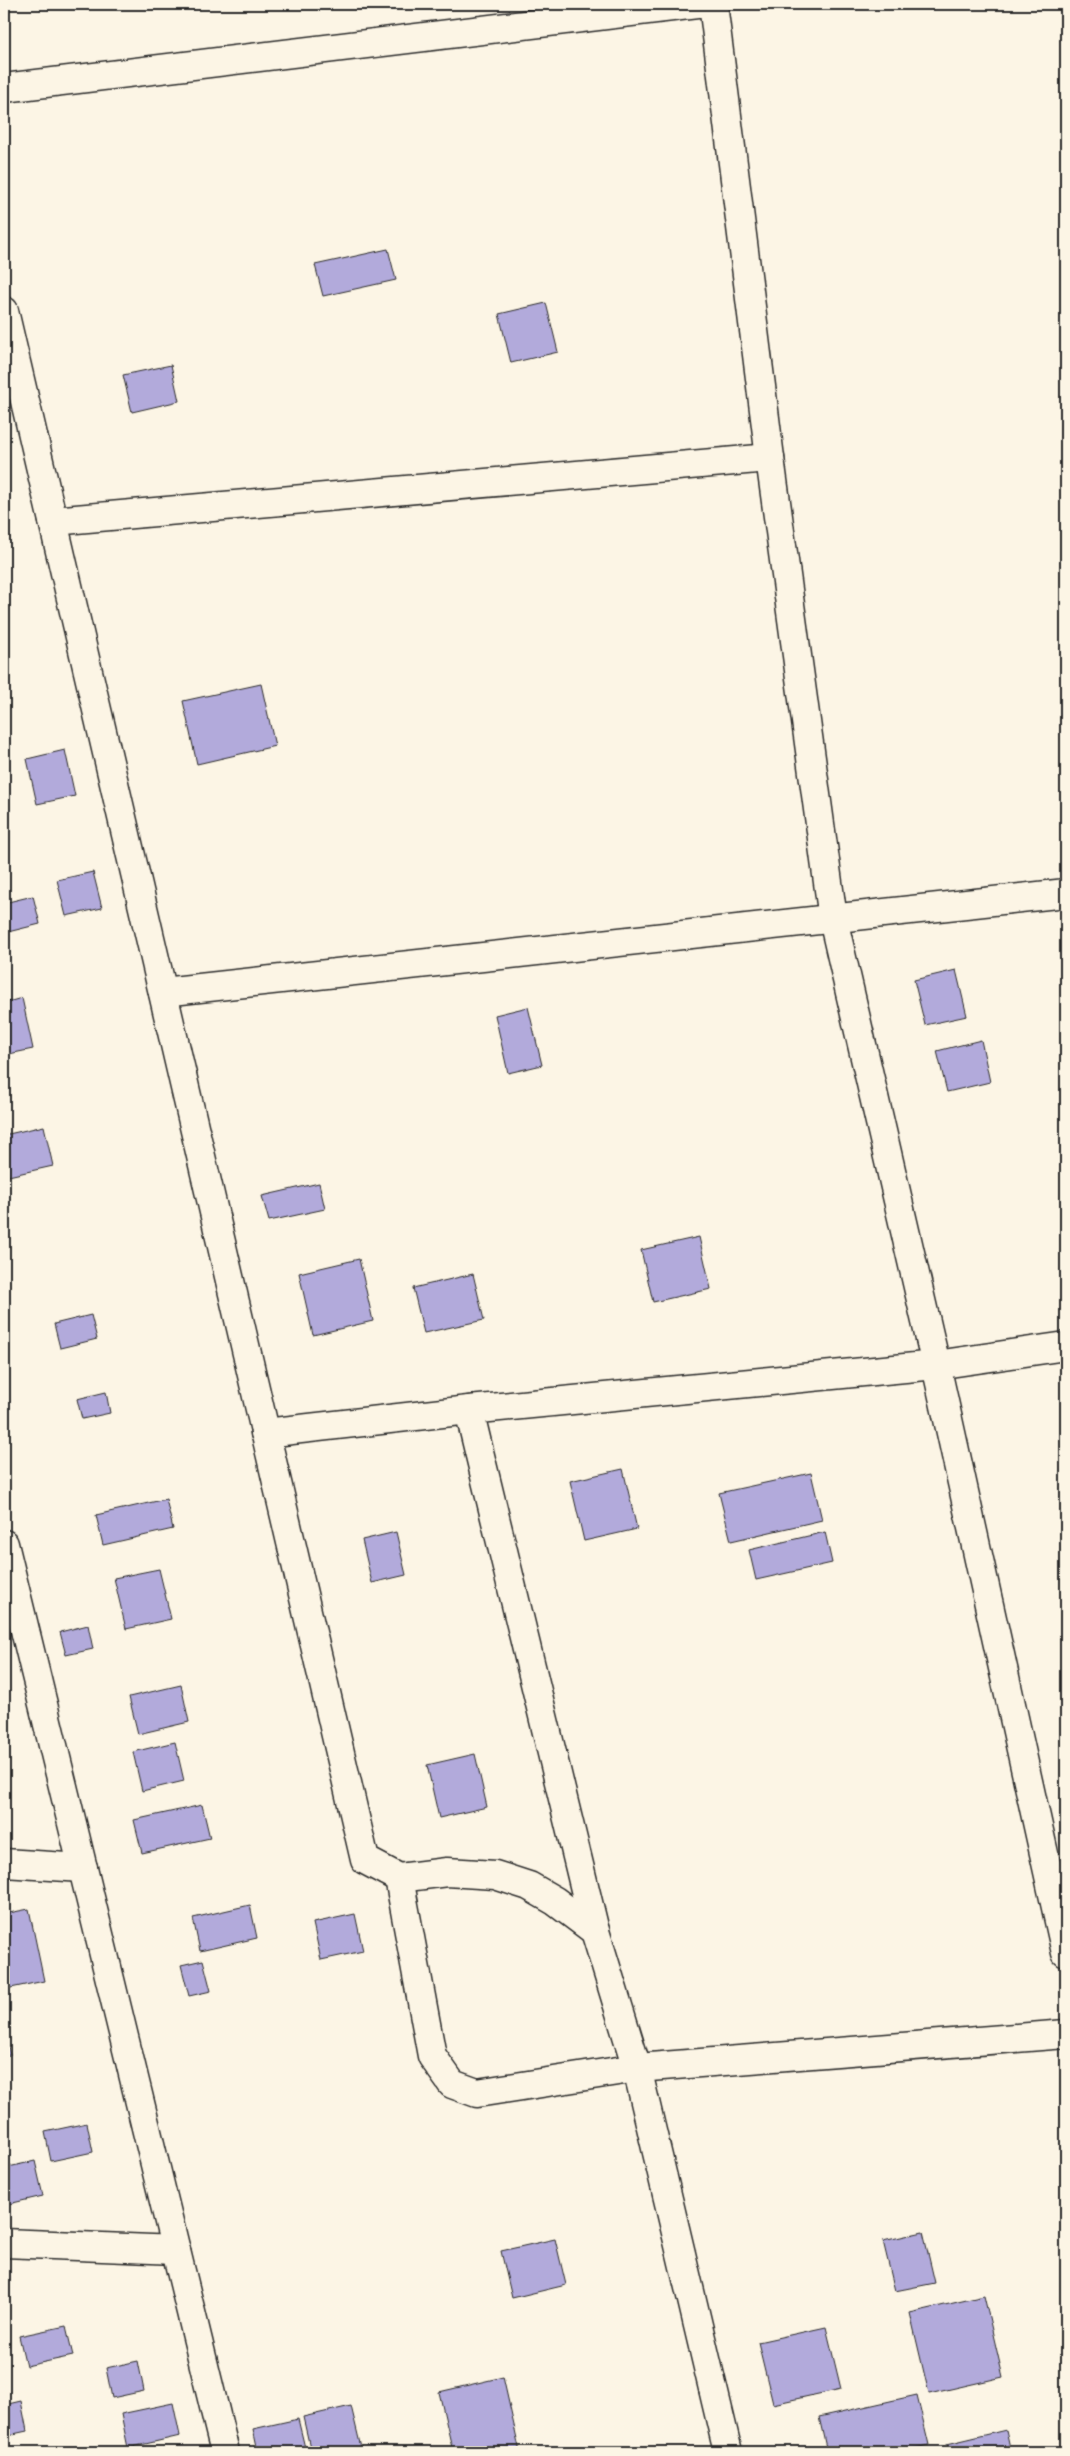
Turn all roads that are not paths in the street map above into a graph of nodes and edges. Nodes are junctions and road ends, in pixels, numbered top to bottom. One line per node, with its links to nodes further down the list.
1 (697, 4): 3 (street)
2 (713, 4): 5 (street)
3 (4, 88)
4 (4, 311): 6 (street)
5 (770, 458): 6 (street); 8 (street)
6 (53, 521): 9 (street)
7 (1066, 893): 8 (street)
8 (833, 919): 9 (street); 11 (street)
9 (163, 992): 13 (street)
10 (1066, 1346): 11 (street)
11 (936, 1364): 12 (street); 19 (street)
12 (469, 1410): 13 (street); 18 (street)
13 (265, 1433): 17 (street)
14 (4, 1544): 16 (street)
15 (4, 1863): 16 (street)
16 (83, 1868): 23 (street)
17 (399, 1878): 18 (street); 21 (street)
18 (595, 1931): 21 (street)
19 (1066, 1953)
20 (1066, 2034): 21 (street)
21 (637, 2068): 25 (street)
22 (4, 2242): 23 (street)
23 (176, 2250): 24 (street)
24 (225, 2452)
25 (728, 2452)

